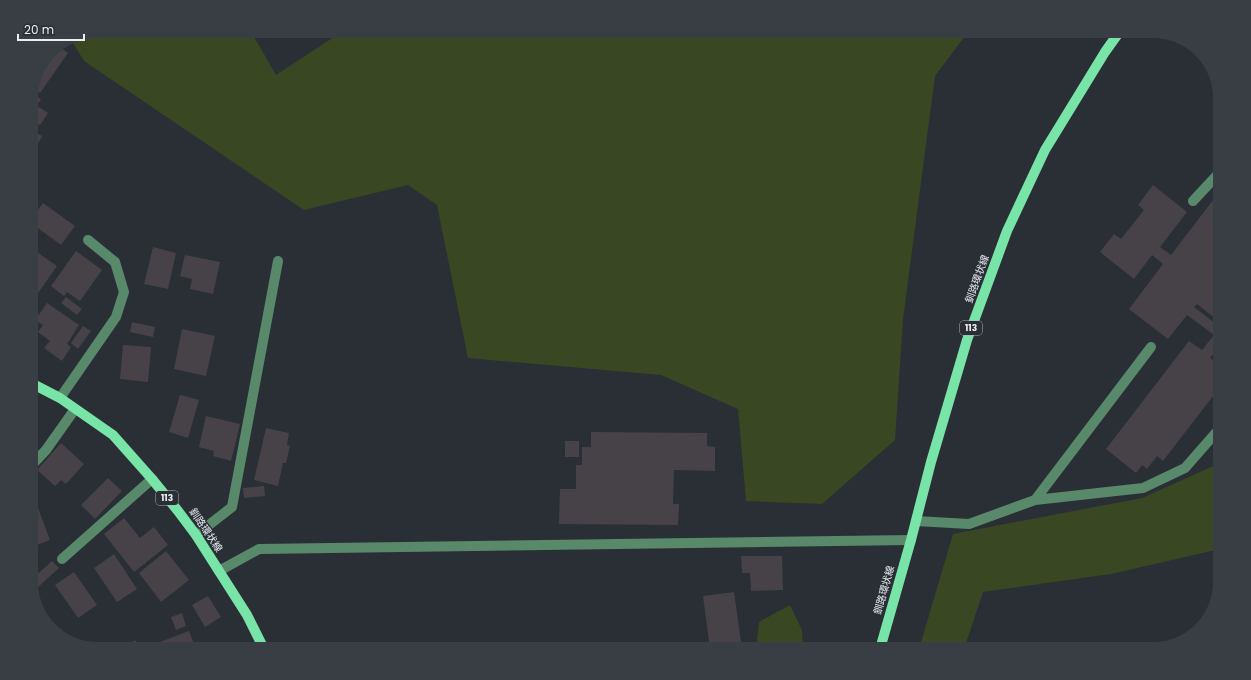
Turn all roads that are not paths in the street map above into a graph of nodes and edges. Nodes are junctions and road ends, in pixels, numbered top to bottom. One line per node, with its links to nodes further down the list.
1 (1115, 38): 14 (main road, 釧路環状線 / 113)
2 (1213, 180): 3 (street)
3 (1193, 201)
4 (88, 240): 8 (street)
5 (278, 261): 15 (street)
6 (1151, 347): 13 (street)
7 (38, 387): 8 (main road, 釧路環状線 / 113)
8 (60, 398): 9 (main road, 釧路環状線 / 113)
9 (76, 409): 11 (street); 12 (main road, 釧路環状線 / 113)
10 (1213, 436): 13 (street)
11 (38, 459)
12 (152, 479): 15 (main road, 釧路環状線 / 113); 17 (street)
13 (1035, 500): 14 (street)
14 (916, 521): 16 (main road, 釧路環状線 / 113)
15 (196, 535): 18 (main road, 釧路環状線 / 113)
16 (911, 540): 18 (street); 20 (main road, 釧路環状線 / 113)
17 (62, 559)
18 (219, 571): 19 (main road, 釧路環状線 / 113)
19 (260, 642)
20 (882, 642)

